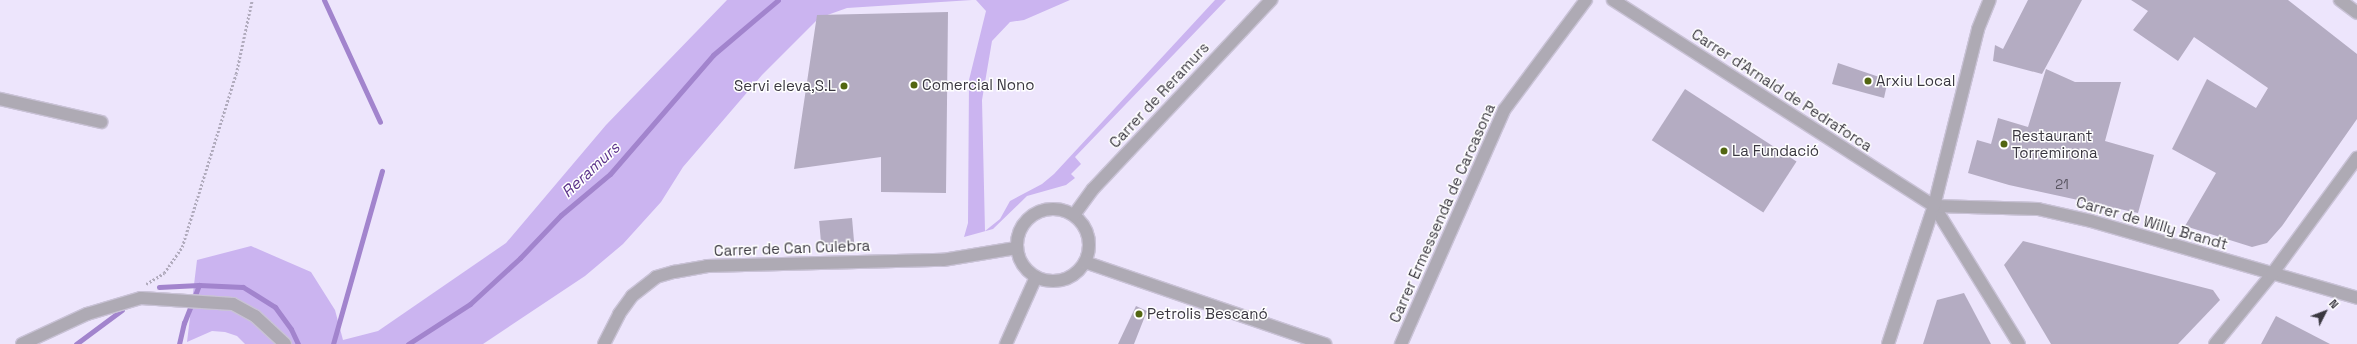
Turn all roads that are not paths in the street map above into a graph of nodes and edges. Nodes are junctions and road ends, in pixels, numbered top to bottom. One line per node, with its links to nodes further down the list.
1 (1271, 0): 11 (street, Carrer de Reramurs)
2 (1586, 0): 22 (street, Carrer Ermessenda de Carcasona)
3 (1613, 0): 10 (street, Carrer d'Arnald de Pedraforca)
4 (1990, 0): 10 (street)
5 (2340, 0): 6 (street)
6 (2357, 13)
7 (0, 99): 8 (street)
8 (101, 122)
9 (2357, 158): 14 (street)
10 (1934, 206): 14 (street, Carrer de Willy Brandt); 23 (street); 24 (street)
11 (1074, 215): 12 (street); 13 (street)
12 (1016, 248): 15 (street); 19 (street, Carrer de Can Culebra)
13 (1085, 262): 15 (street); 21 (street)
14 (2272, 274): 16 (street, Carrer de Willy Brandt); 25 (street)
15 (1036, 278): 20 (street)
16 (2357, 298)
17 (22, 344): 18 (street)
18 (285, 344)
19 (604, 344)
20 (1006, 344)
21 (1325, 344)
22 (1400, 344)
23 (1888, 344)
24 (2019, 344)
25 (2215, 344)

